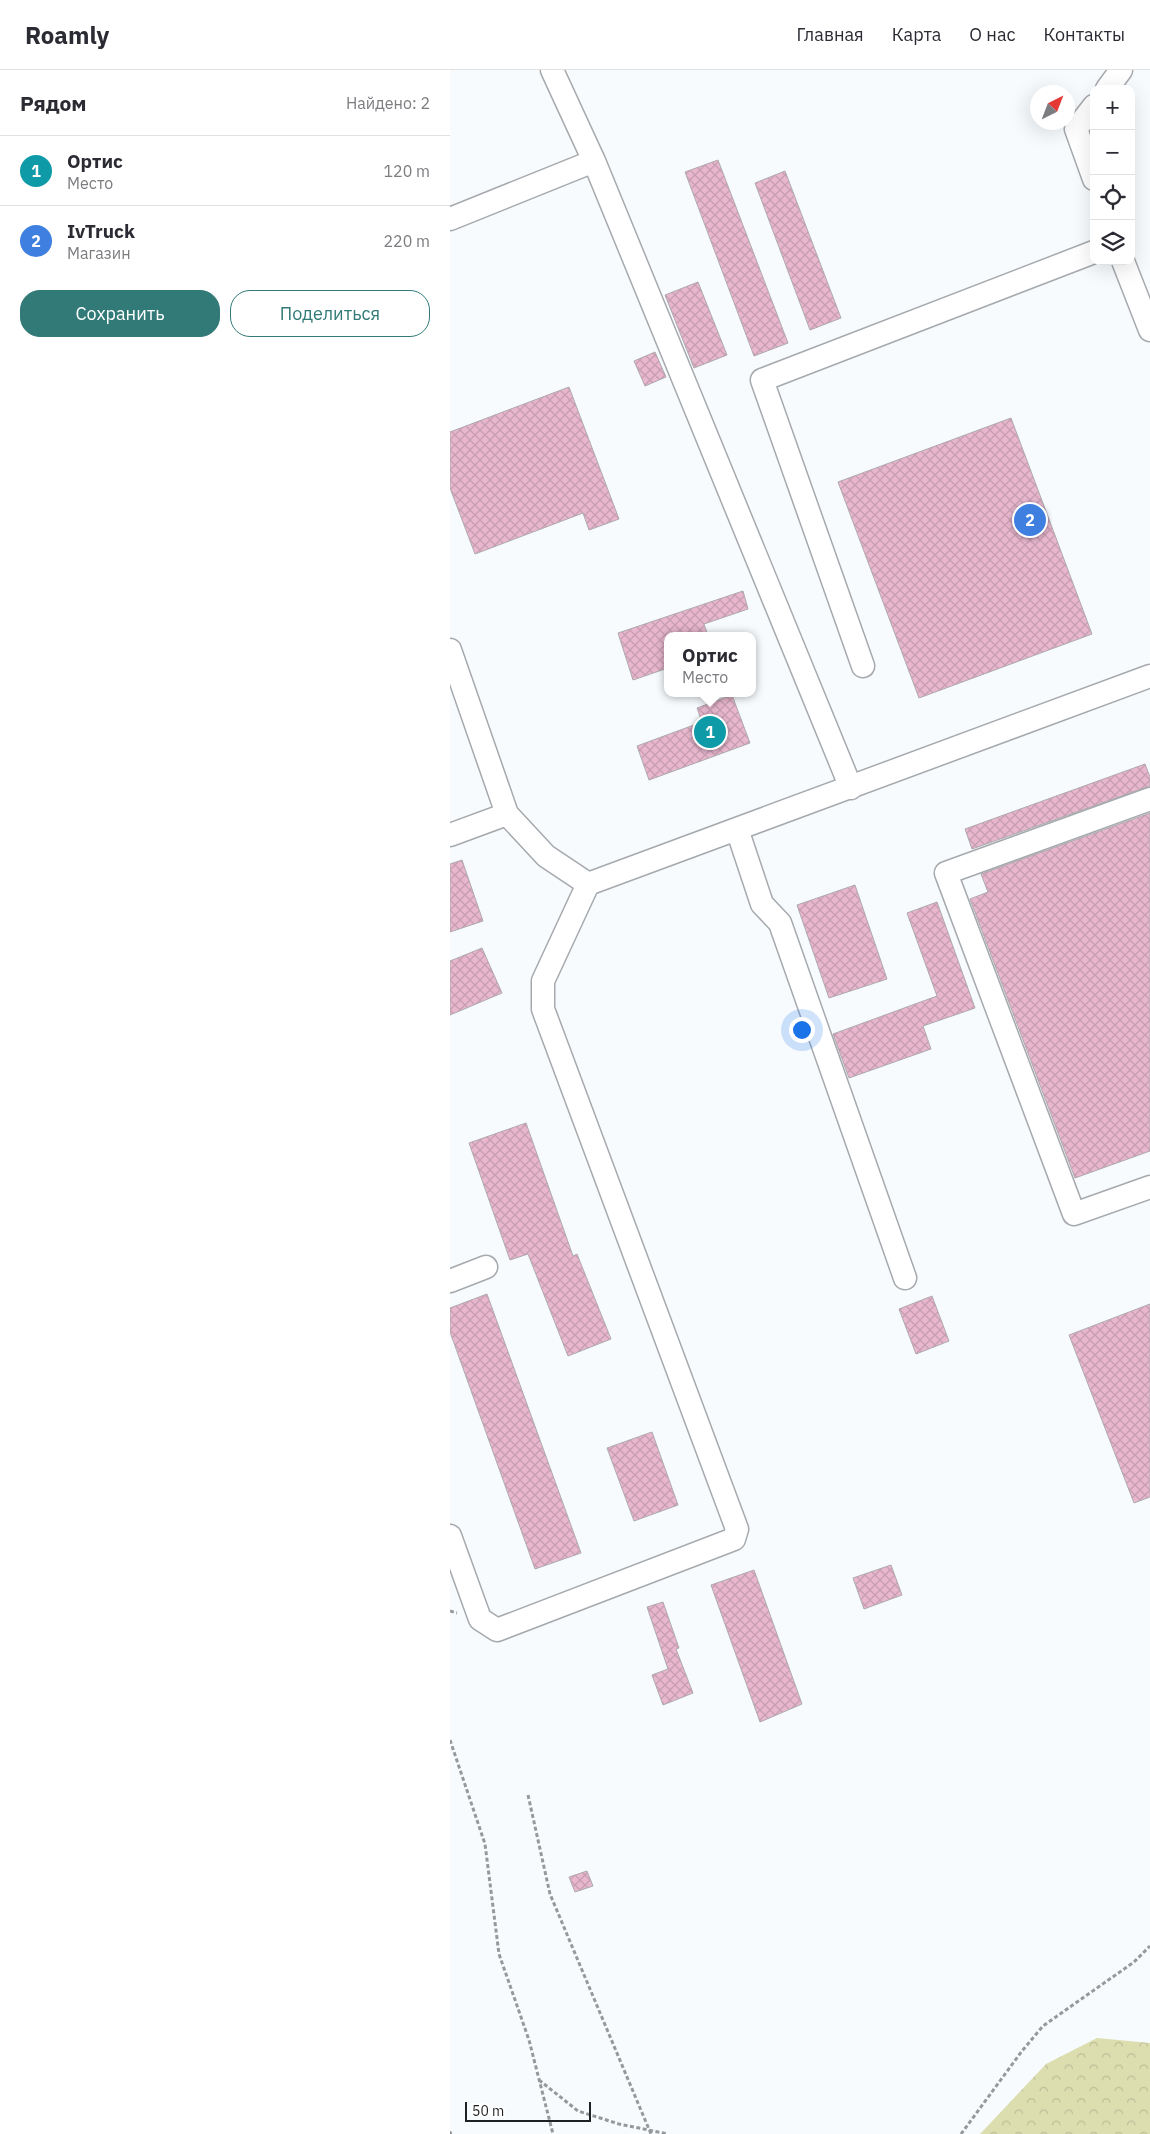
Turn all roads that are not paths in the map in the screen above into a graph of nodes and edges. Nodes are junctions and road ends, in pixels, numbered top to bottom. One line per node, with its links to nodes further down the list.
1 (552, 70): 5 (street)
2 (1121, 70): 3 (street)
3 (1110, 85)
4 (1090, 111): 6 (street)
5 (594, 161): 7 (street); 14 (street)
6 (1093, 175)
7 (450, 219)
8 (1090, 254): 12 (street)
9 (1125, 265): 10 (street)
10 (1150, 330)
11 (450, 650): 16 (street)
12 (863, 666)
13 (1150, 676): 14 (street)
14 (851, 788): 17 (street)
15 (1150, 799): 20 (street)
16 (507, 814): 18 (street); 19 (street)
17 (737, 829): 19 (street); 22 (street)
18 (450, 835)
19 (588, 884): 24 (street)
20 (1150, 1187)
21 (486, 1267): 23 (street)
22 (905, 1278)
23 (450, 1281)
24 (450, 1536)

